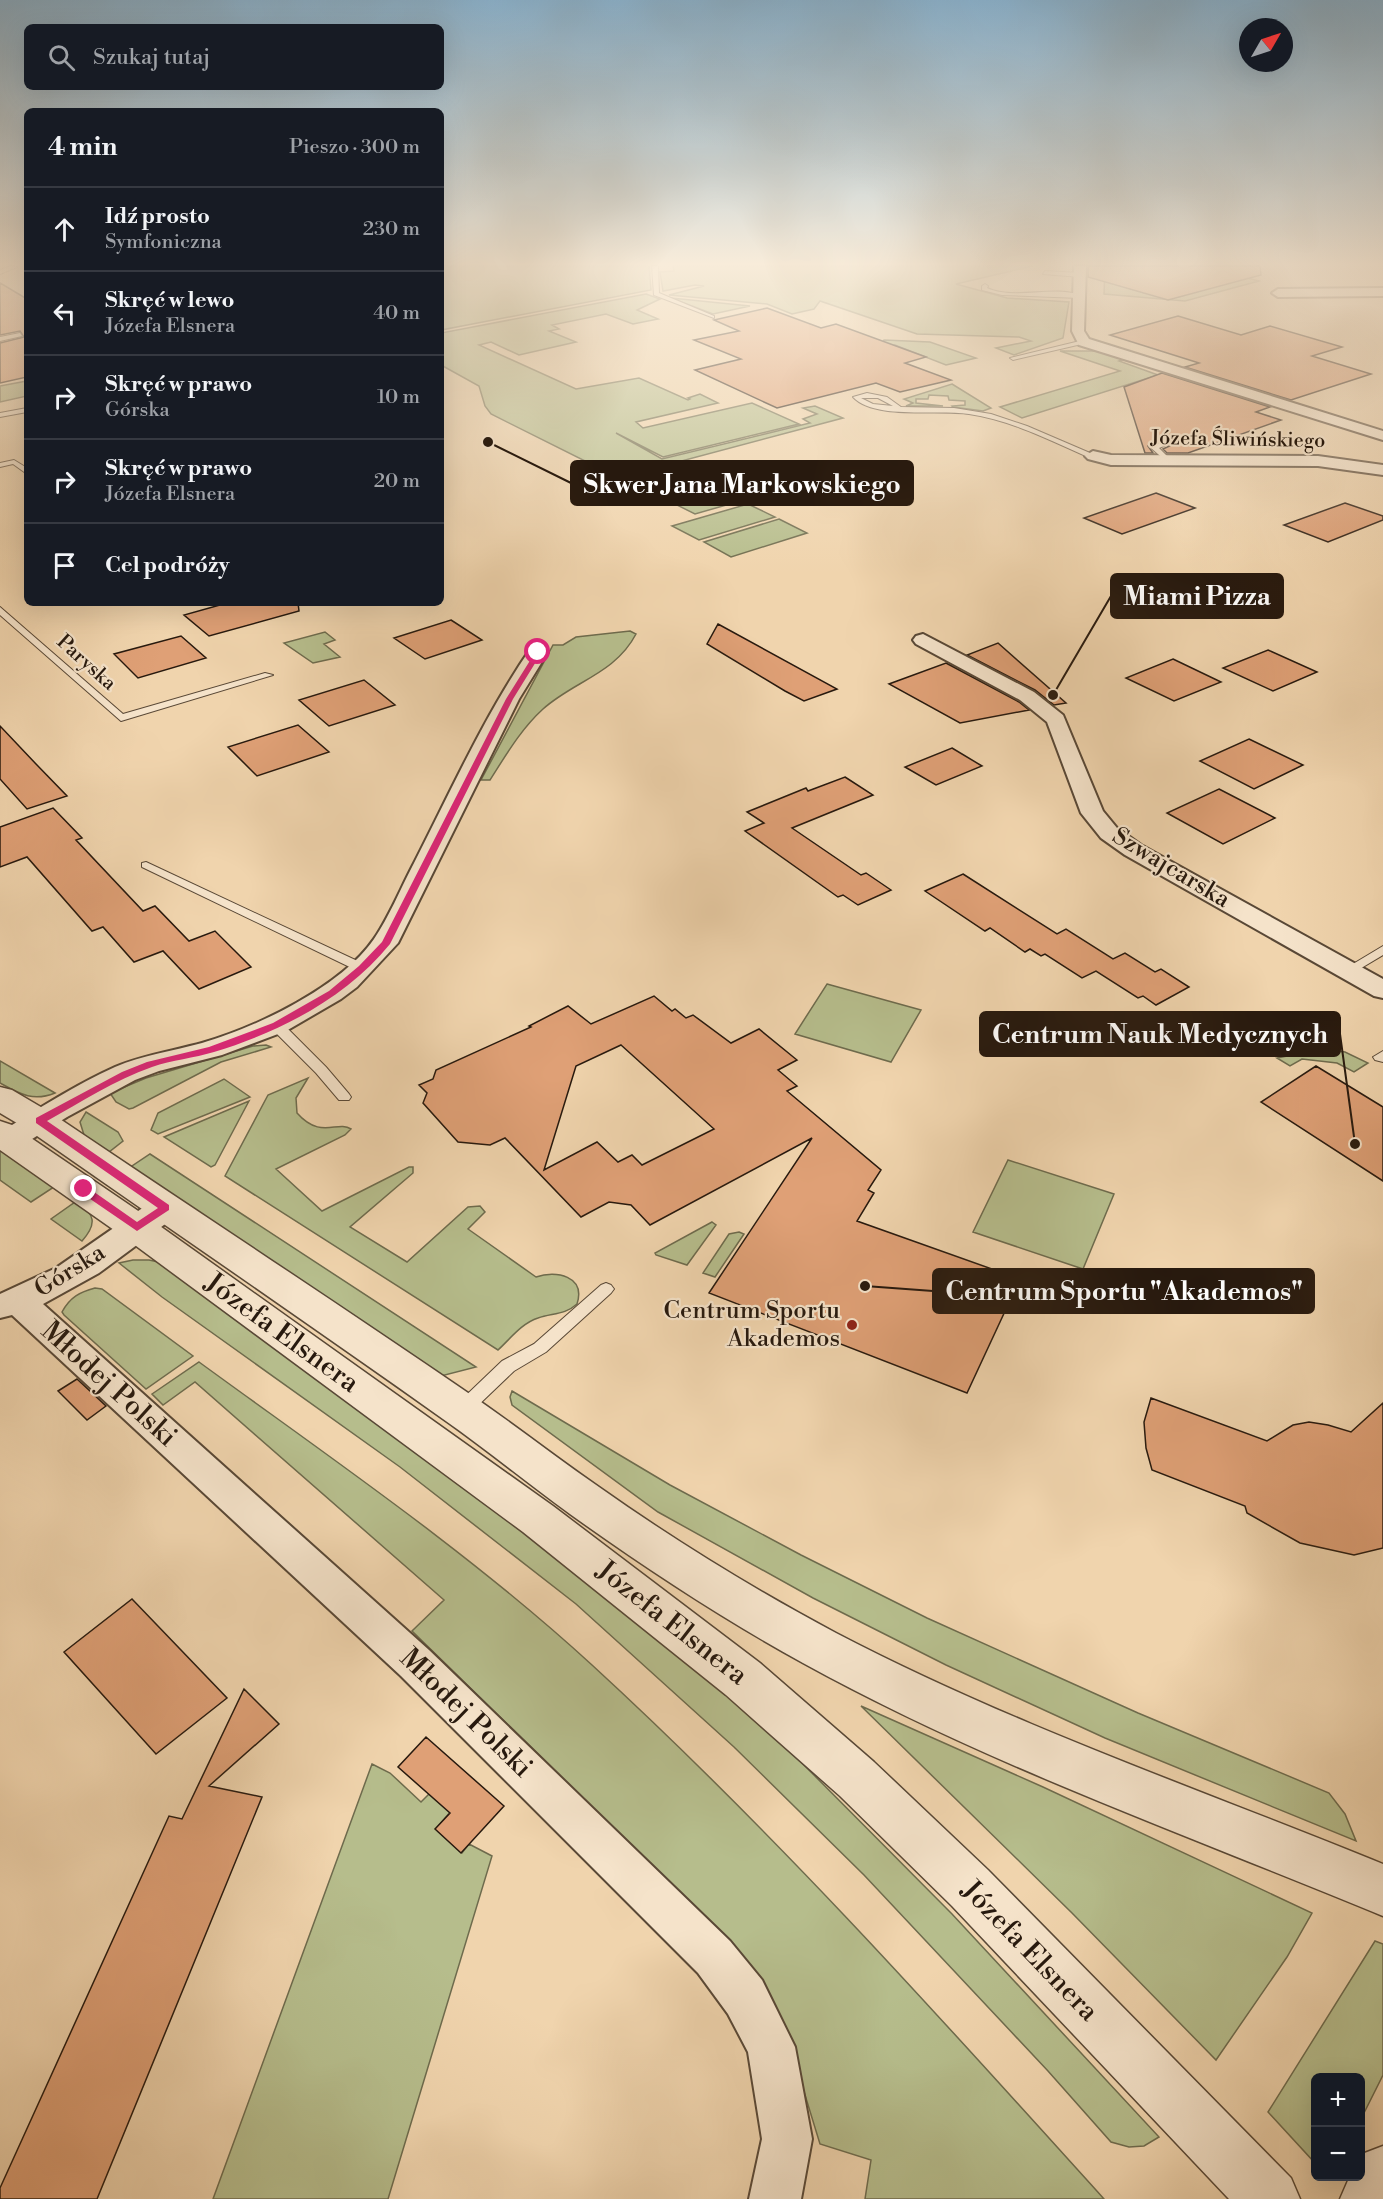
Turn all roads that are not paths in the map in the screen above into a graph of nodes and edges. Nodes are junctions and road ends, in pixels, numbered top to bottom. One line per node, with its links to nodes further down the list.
1 (1169, 369): 5 (street)
2 (898, 408): 2 (lane); 7 (lane)
3 (24, 411): 4 (lane)
4 (0, 415)
5 (1383, 436)
6 (1174, 441): 8 (lane)
7 (1093, 456): 8 (street, Józefa Śliwińskiego)
8 (1167, 460): 11 (street, Józefa Śliwińskiego)
9 (0, 465): 10 (lane)
10 (24, 470)
11 (1383, 470)
12 (0, 610): 15 (lane, Paryska)
13 (923, 640): 19 (street, Szwajcarska)
14 (538, 652): 18 (street)
15 (268, 675)
16 (146, 866): 18 (lane)
17 (1383, 950): 19 (lane)
18 (362, 968): 21 (street)
19 (1349, 970): 20 (street, Szwajcarska)
20 (1383, 990)
21 (276, 1025): 22 (lane); 24 (street)
22 (344, 1097)
23 (0, 1098): 24 (street, Józefa Elsnera)
24 (39, 1121): 25 (street); 26 (street, Józefa Elsnera)
25 (5, 1136): 26 (street, Józefa Elsnera)
26 (151, 1218): 28 (street, Górska); 29 (street, Józefa Elsnera); 33 (street, Józefa Elsnera)
27 (606, 1288): 29 (lane)
28 (9, 1304): 32 (street, Młodej Polski)
29 (461, 1410): 30 (street, Józefa Elsnera)
30 (1383, 1890)
31 (1383, 2175): 34 (street)
32 (775, 2199)
33 (1270, 2199)
34 (1370, 2199)

